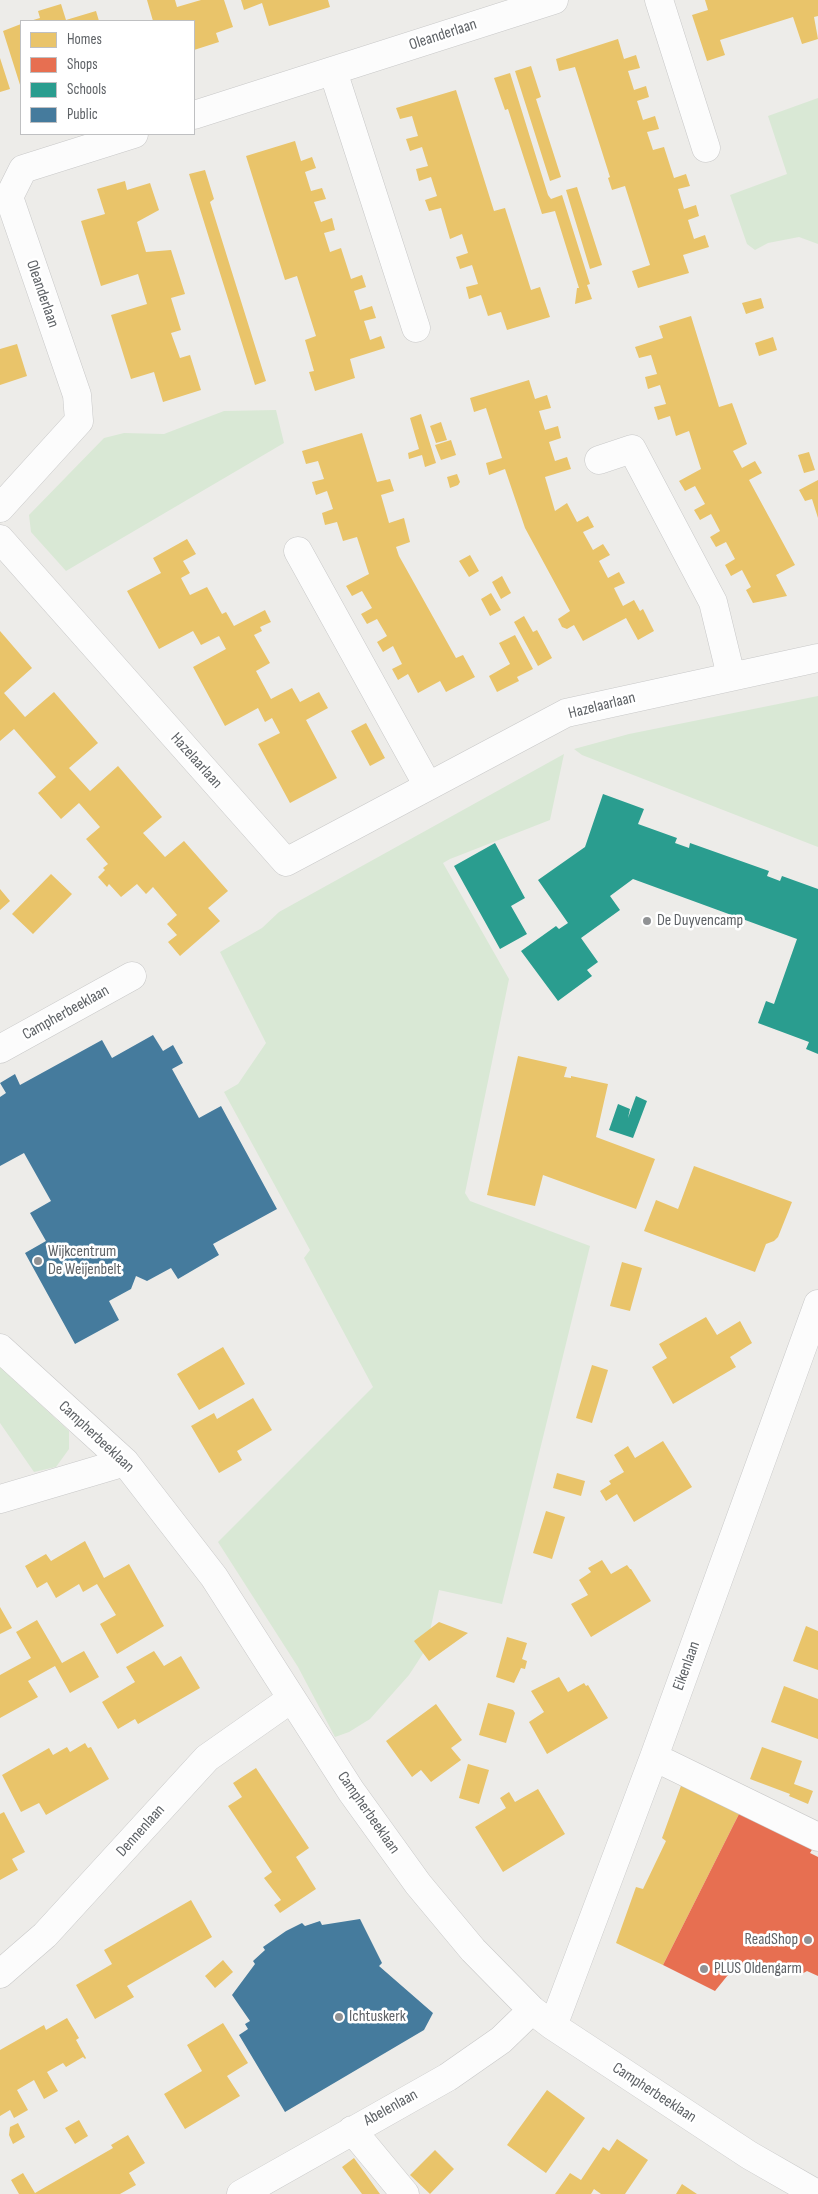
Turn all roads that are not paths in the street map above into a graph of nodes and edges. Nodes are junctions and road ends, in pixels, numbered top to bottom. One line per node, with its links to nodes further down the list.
1 (554, 0): 3 (street, Oleanderlaan)
2 (659, 0): 6 (street)
3 (332, 71): 4 (street, Oleanderlaan); 7 (street)
4 (195, 115)
5 (131, 135): 9 (street, Oleanderlaan)
6 (706, 148)
7 (416, 328)
8 (599, 460): 13 (street)
9 (0, 508)
10 (0, 539): 14 (street, Hazelaarlaan)
11 (298, 551): 14 (street)
12 (818, 658): 13 (street, Hazelaarlaan)
13 (731, 676): 14 (street, Hazelaarlaan)
14 (428, 786)
15 (132, 976): 16 (street, Campherbeeklaan)
16 (0, 1049)
17 (818, 1304): 22 (street, Eikenlaan)
18 (0, 1348): 19 (street, Campherbeeklaan)
19 (125, 1462): 20 (street); 21 (street, Campherbeeklaan)
20 (0, 1499)
21 (291, 1699): 24 (street, Dennenlaan); 25 (street, Campherbeeklaan)
22 (654, 1757): 23 (street); 26 (street, Eikenlaan)
23 (818, 1837)
24 (0, 1974)
25 (532, 2010): 26 (street, Campherbeeklaan); 27 (street, Abelenlaan)
26 (553, 2026): 30 (street, Campherbeeklaan)
27 (352, 2130): 28 (street, Abelenlaan); 29 (street)
28 (241, 2194)
29 (405, 2194)
30 (817, 2194)

